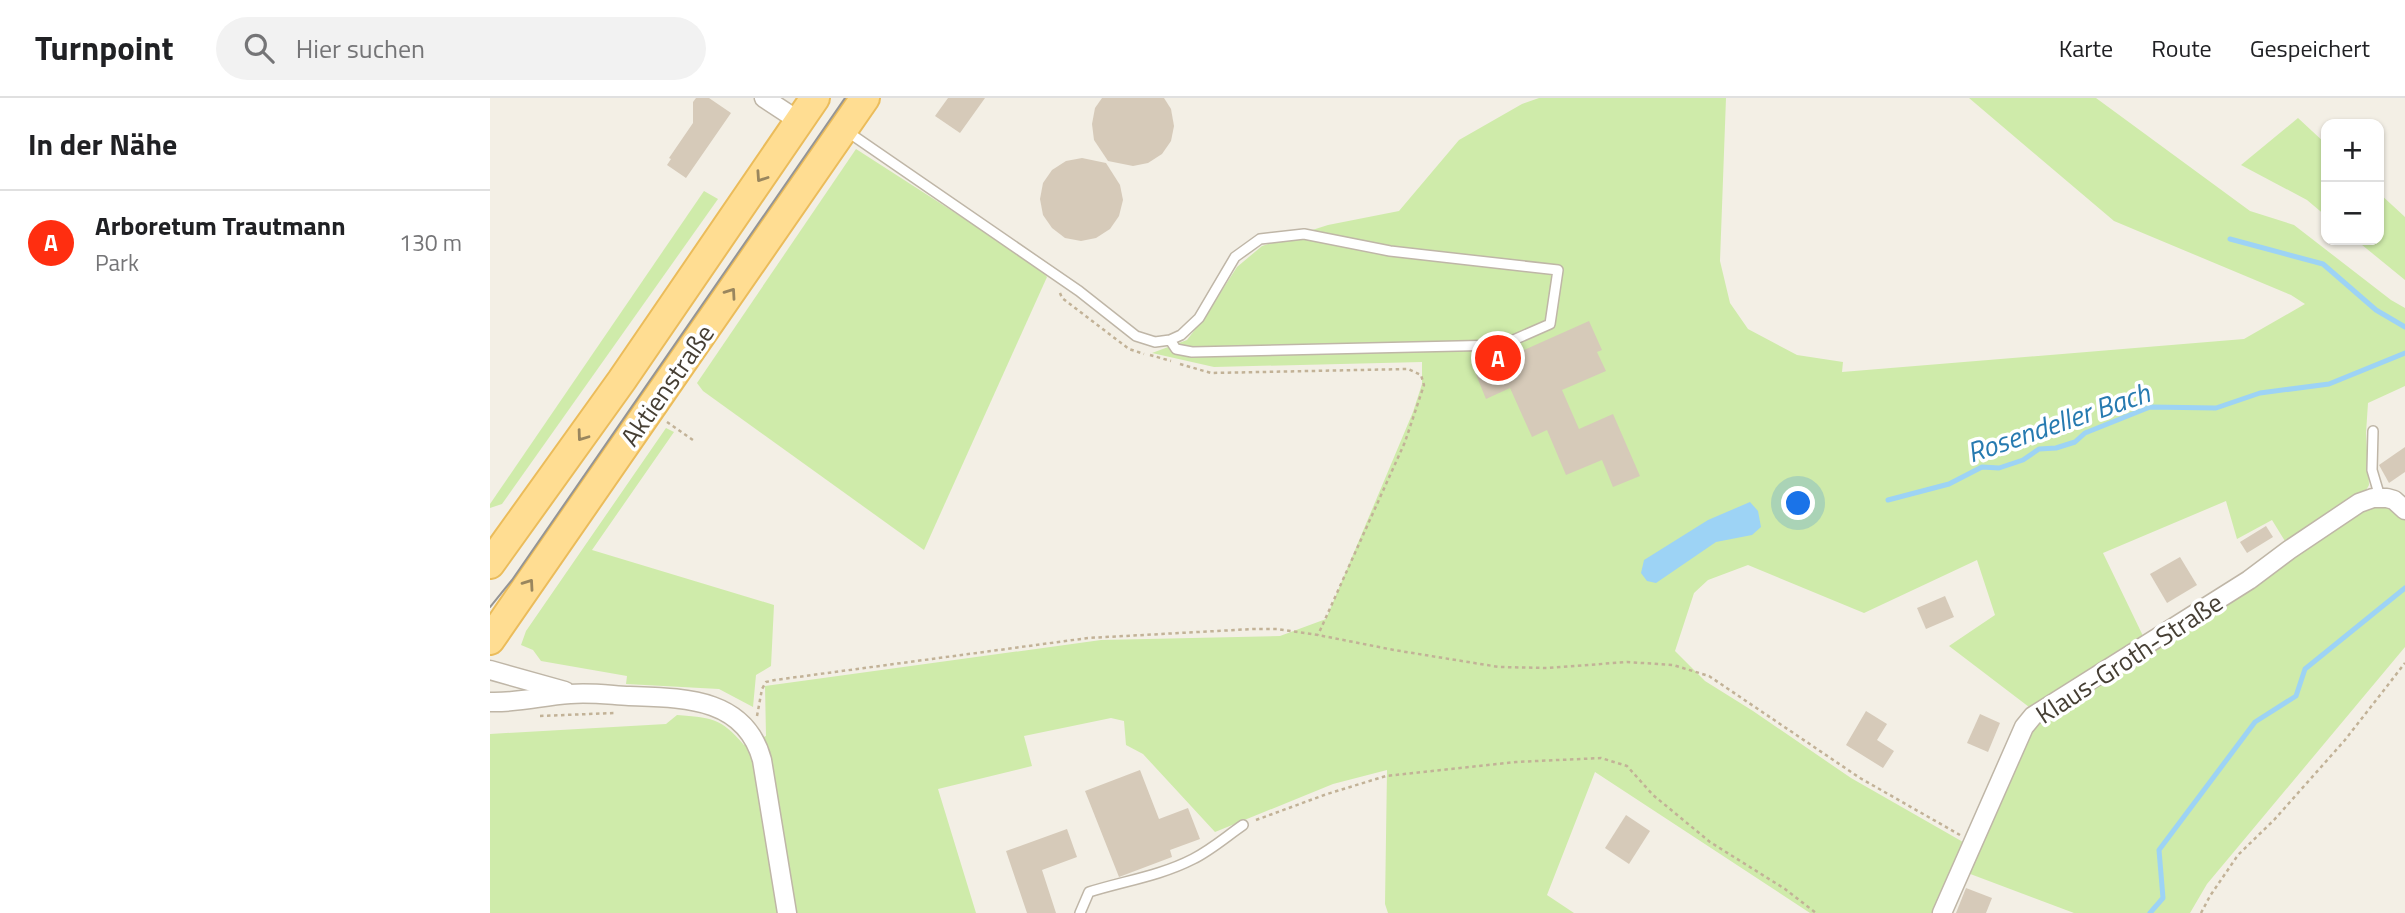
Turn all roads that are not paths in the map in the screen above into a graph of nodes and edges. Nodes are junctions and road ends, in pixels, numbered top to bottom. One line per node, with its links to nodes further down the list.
1 (765, 98): 3 (street)
2 (865, 98): 4 (main road, Aktienstraße)
3 (807, 109): 9 (main road, Aktienstraße, one-way to 9)
4 (844, 129): 5 (lane); 10 (main road, Aktienstraße, one-way to 4)
5 (1170, 340): 5 (lane)
6 (2373, 431): 7 (lane)
7 (2381, 497): 8 (street); 17 (street, Klaus-Groth-Straße)
8 (2405, 510)
9 (490, 564)
10 (490, 640)
11 (490, 670): 12 (street)
12 (572, 693): 13 (street); 15 (street)
13 (490, 702)
14 (1243, 825): 16 (lane)
15 (787, 913)
16 (1080, 913)
17 (1942, 913)

